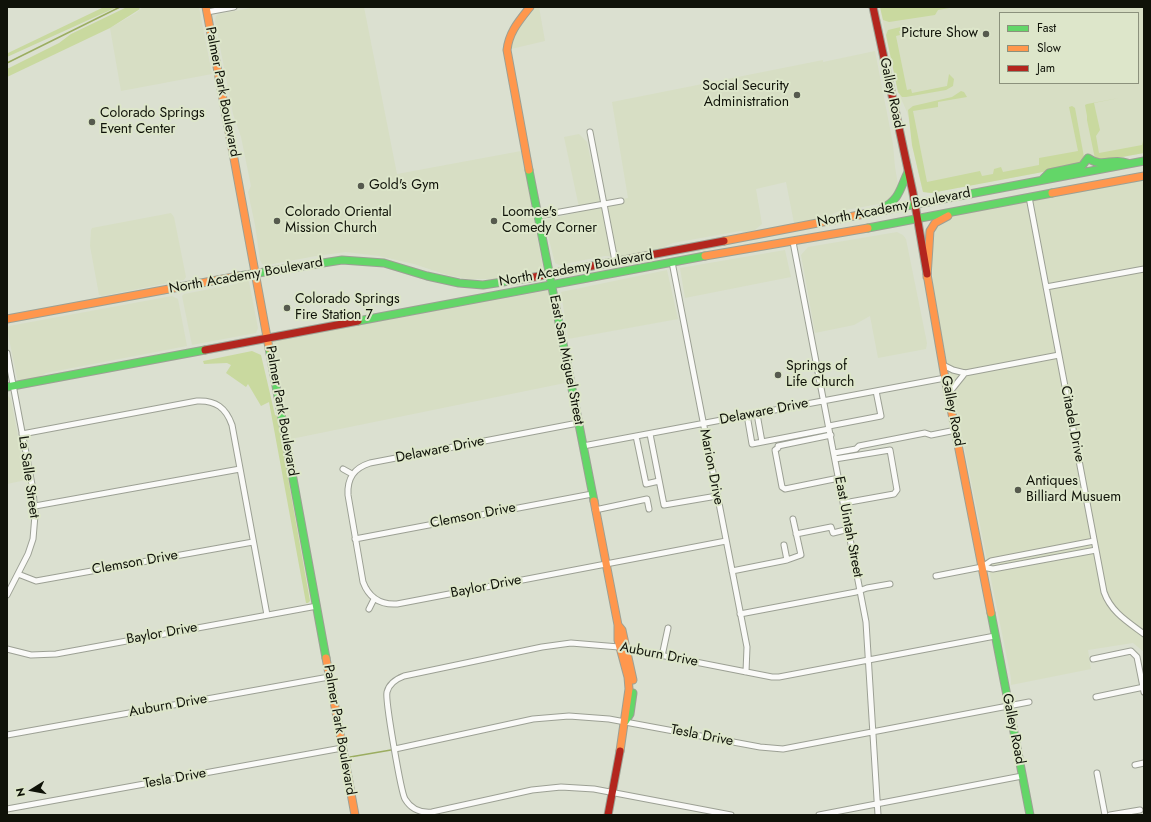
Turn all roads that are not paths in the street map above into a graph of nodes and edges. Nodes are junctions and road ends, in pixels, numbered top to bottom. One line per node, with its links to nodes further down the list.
1 (234, 7): 4 (street)
2 (530, 7): 17 (main road, East San Miguel Street)
3 (873, 7): 8 (main road, Galley Road)
4 (206, 10): 23 (main road, Palmer Park Boulevard)
5 (590, 132): 13 (street)
6 (1144, 161): 7 (main road, North Academy Boulevard)
7 (1129, 164): 10 (main road, North Academy Boulevard); 10 (main road)
8 (908, 172): 14 (main road, Galley Road); 16 (main road)
9 (1144, 176): 11 (main road, North Academy Boulevard)
10 (1041, 181): 14 (main road, North Academy Boulevard)
11 (1029, 197): 15 (main road, North Academy Boulevard); 27 (street, Citadel Drive)
12 (620, 201): 13 (street)
13 (604, 204): 17 (street); 20 (street)
14 (915, 204): 16 (main road, North Academy Boulevard); 18 (main road, Galley Road)
15 (960, 211): 18 (main road, North Academy Boulevard); 25 (main road)
16 (876, 212): 20 (main road, North Academy Boulevard)
17 (538, 216): 24 (main road, East San Miguel Street)
18 (917, 219): 19 (main road, North Academy Boulevard); 25 (main road, Galley Road)
19 (793, 242): 21 (main road, North Academy Boulevard); 38 (street, East Uintah Street)
20 (615, 261): 24 (main road, North Academy Boulevard)
21 (672, 262): 26 (main road, North Academy Boulevard); 42 (street, Marion Drive)
22 (1144, 269): 27 (street)
23 (255, 274): 24 (main road, North Academy Boulevard); 28 (main road, North Academy Boulevard); 29 (main road, Palmer Park Boulevard)
24 (550, 274): 26 (main road, East San Miguel Street)
25 (927, 277): 32 (main road, Galley Road)
26 (552, 285): 29 (main road, North Academy Boulevard); 41 (main road, East San Miguel Street)
27 (1046, 287): 31 (street, Citadel Drive)
28 (7, 319)
29 (268, 339): 35 (main road, North Academy Boulevard); 82 (main road, Palmer Park Boulevard)
30 (7, 353): 35 (street, La Salle Street)
31 (1059, 355): 33 (street); 67 (street, Citadel Drive)
32 (943, 365): 33 (street); 34 (main road, Galley Road)
33 (965, 373): 37 (street)
34 (945, 378): 36 (street, Delaware Drive); 37 (main road, Galley Road)
35 (10, 386): 45 (street, La Salle Street)
36 (876, 391): 38 (street, Delaware Drive); 43 (street)
37 (948, 393): 44 (main road, Galley Road)
38 (824, 400): 39 (street, Delaware Drive); 43 (street, East Uintah Street)
39 (757, 414): 40 (street, Delaware Drive); 49 (street)
40 (747, 416): 42 (street, Delaware Drive); 49 (street)
41 (578, 423): 50 (main road, East San Miguel Street); 54 (street, Delaware Drive)
42 (703, 424): 46 (street, Delaware Drive); 58 (street, Marion Drive)
43 (829, 427): 47 (street, East Uintah Street); 49 (street)
44 (956, 430): 51 (street); 74 (main road, Galley Road)
45 (22, 434): 52 (street); 60 (street, La Salle Street)
46 (650, 434): 48 (street, Delaware Drive); 56 (street)
47 (831, 435): 51 (street, East Uintah Street); 55 (street)
48 (636, 436): 50 (street, Delaware Drive); 56 (street)
49 (762, 442)
50 (583, 446): 57 (main road, East San Miguel Street)
51 (835, 456): 55 (street, East Uintah Street); 59 (street)
52 (240, 469): 60 (street); 68 (street)
53 (343, 469): 54 (street)
54 (352, 474): 66 (street)
55 (839, 478): 59 (street, East Uintah Street)
56 (659, 481): 58 (street)
57 (592, 494): 61 (main road, East San Miguel Street); 66 (street, Clemson Drive)
58 (717, 496): 69 (street, Marion Drive)
59 (844, 503): 64 (street, East Uintah Street)
60 (35, 506): 76 (street, La Salle Street)
61 (595, 510): 62 (street); 73 (main road, East San Miguel Street)
62 (649, 510)
63 (793, 519): 65 (street)
64 (848, 529): 65 (street); 79 (street, East Uintah Street)
65 (796, 534): 72 (street)
66 (355, 539): 81 (street)
67 (1094, 541): 71 (street, Citadel Drive); 74 (street)
68 (253, 542): 76 (street, Clemson Drive); 85 (street)
69 (726, 542): 73 (street, Baylor Drive); 75 (street, Marion Drive)
70 (784, 545): 72 (street)
71 (1096, 550): 74 (street); 87 (street, Citadel Drive)
72 (787, 560): 75 (street)
73 (606, 565): 81 (street, Baylor Drive); 89 (main road, East San Miguel Street)
74 (982, 567): 77 (street); 88 (main road, Galley Road)
75 (732, 571): 84 (street, Marion Drive)
76 (18, 574): 80 (street, La Salle Street)
77 (936, 576)
78 (890, 584): 79 (street)
79 (861, 590): 84 (street); 93 (street, East Uintah Street)
80 (7, 595)
81 (374, 599): 83 (street)
82 (317, 606): 85 (street, Baylor Drive); 95 (main road, Palmer Park Boulevard)
83 (368, 608)
84 (740, 614): 94 (street, Marion Drive)
85 (267, 615): 90 (street, Baylor Drive)
86 (668, 628): 91 (street)
87 (1144, 634)
88 (995, 636): 93 (street, Auburn Drive); 99 (main road, Galley Road)
89 (623, 648): 91 (street, Auburn Drive); 100 (main road); 104 (street, Auburn Drive)
90 (7, 649)
91 (662, 656): 94 (street, Auburn Drive)
92 (1093, 659): 96 (street)
93 (869, 660): 94 (street, Auburn Drive); 101 (street, East Uintah Street)
94 (746, 672)
95 (329, 677): 102 (street, Auburn Drive); 103 (main road, Palmer Park Boulevard)
96 (1144, 689): 97 (street)
97 (1096, 696)
98 (1029, 702): 99 (street, Tesla Drive)
99 (1009, 706): 101 (street, Tesla Drive); 108 (main road, Galley Road)
100 (625, 722): 101 (street, Tesla Drive); 104 (street, Tesla Drive); 109 (main road)
101 (874, 732): 110 (street, East Uintah Street)
102 (7, 735)
103 (342, 748): 111 (street, Tesla Drive); 113 (main road, Palmer Park Boulevard)
104 (395, 749): 109 (street, Auburn Drive)
105 (1144, 764): 106 (street)
106 (1136, 765)
107 (1097, 773): 119 (street)
108 (1022, 776): 110 (street); 118 (main road, Galley Road)
109 (613, 793): 114 (main road); 115 (street)
110 (877, 804): 116 (street); 117 (street, East Uintah Street)
111 (7, 809)
112 (1140, 810): 120 (street)
113 (355, 815)
114 (608, 815)
115 (731, 815)
116 (819, 815)
117 (878, 815)
118 (1030, 815)
119 (1106, 815)
120 (1110, 815)

